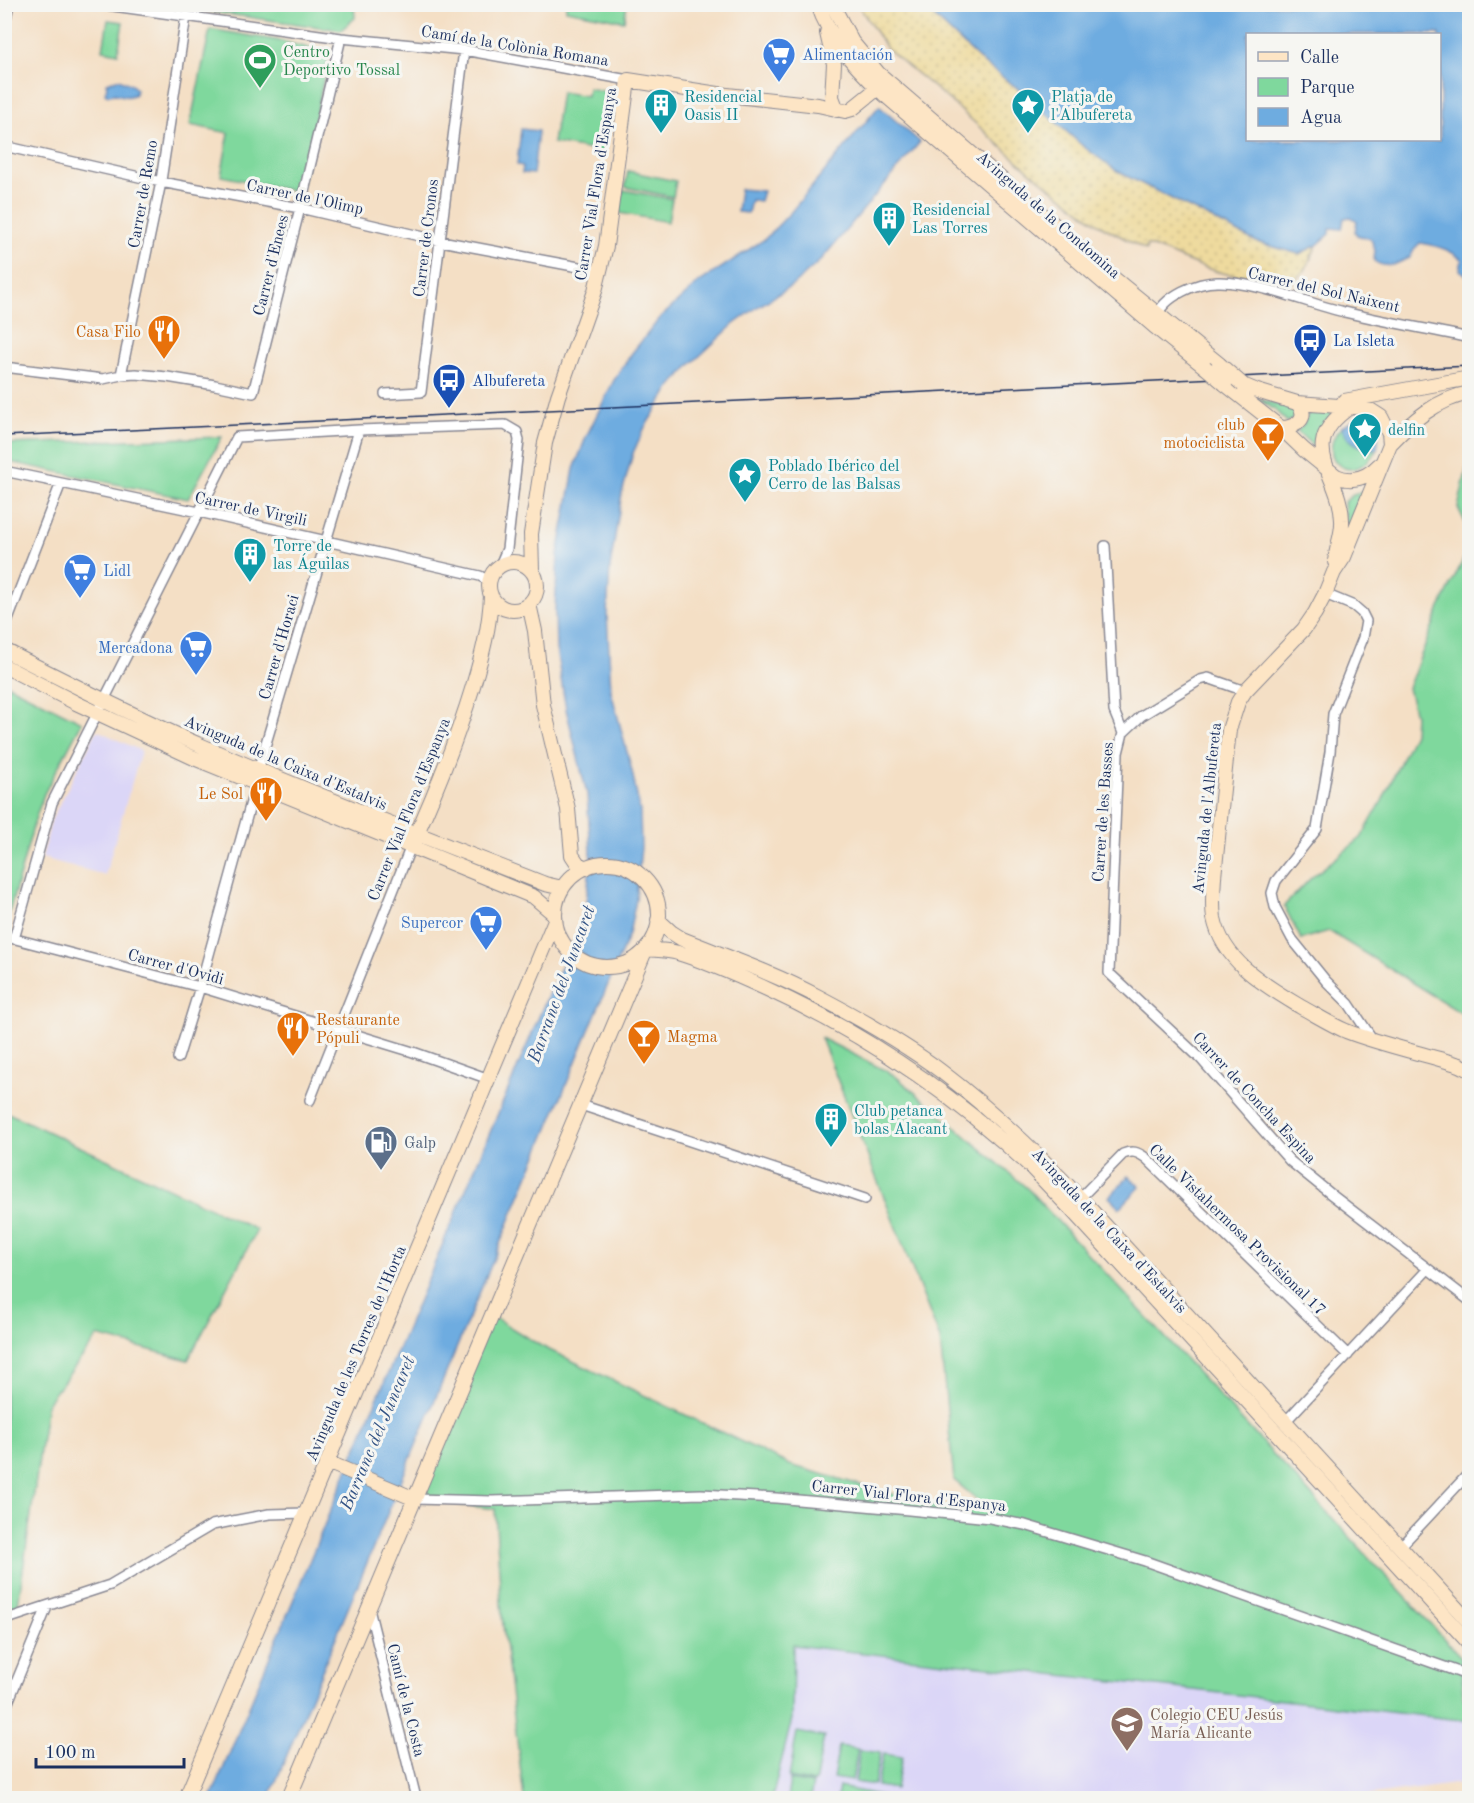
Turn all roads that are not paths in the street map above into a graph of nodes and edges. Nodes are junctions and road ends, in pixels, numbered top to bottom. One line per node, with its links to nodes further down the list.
1 (9, 4): 7 (street)
2 (99, 4): 4 (street, Camí de la Colònia Romana)
3 (832, 4): 11 (main road)
4 (126, 6): 6 (street, Camí de la Colònia Romana)
5 (820, 11): 11 (main road, Avinguda de la Condomina); 12 (main road)
6 (186, 16): 8 (street, Camí de la Colònia Romana); 14 (street, Carrer de Remo)
7 (4, 27)
8 (341, 38): 9 (street, Camí de la Colònia Romana); 15 (street, Carrer d'Enees)
9 (464, 50): 10 (street, Camí de la Colònia Romana); 16 (street, Carrer de Cronos)
10 (628, 80): 12 (main road, Camí de la Colònia Romana); 17 (main road, Carrer Vial Flora d'Espanya)
11 (886, 90): 12 (main road); 18 (main road, Avinguda de la Condomina)
12 (834, 104)
13 (4, 146): 14 (street, Carrer de l'Olimp)
14 (161, 182): 15 (street, Carrer de l'Olimp); 22 (street, Carrer de Remo)
15 (300, 208): 16 (street, Carrer de l'Olimp); 22 (street, Carrer d'Enees)
16 (441, 241): 17 (street, Carrer de l'Olimp); 25 (street, Carrer de Cronos)
17 (600, 271): 40 (main road, Carrer Vial Flora d'Espanya)
18 (1155, 320): 19 (street, Carrer del Sol Naixent); 20 (main road, Avinguda de la Condomina)
19 (1470, 338)
20 (1212, 366): 27 (main road, Avinguda de la Condomina, bridge); 30 (main road, Avinguda de la Condomina, bridge)
21 (4, 367): 22 (street)
22 (121, 375)
23 (1470, 378): 26 (main road)
24 (1470, 393): 32 (main road)
25 (385, 394)
26 (1378, 394): 28 (main road); 29 (main road)
27 (1297, 403): 28 (main road, Avinguda de la Condomina); 30 (main road)
28 (1324, 405): 29 (main road, Avinguda de la Condomina)
29 (1352, 407): 32 (main road); 35 (main road)
30 (1281, 428): 33 (main road, Avinguda de la Condomina)
31 (359, 430): 39 (street); 41 (street, Carrer d'Horaci); 44 (street)
32 (1390, 444): 34 (main road, Avinguda de l'Albufereta)
33 (1304, 450): 35 (main road, Avinguda de la Condomina); 38 (main road, Avinguda de la Condomina)
34 (1382, 461): 35 (main road, Avinguda de l'Albufereta); 46 (main road, Avinguda de l'Albufereta)
35 (1327, 468): 38 (main road, Avinguda de l'Albufereta)
36 (4, 471): 37 (street, Carrer de Virgili)
37 (61, 483): 39 (street, Carrer de Virgili); 50 (street)
38 (1338, 499): 46 (main road, Avinguda de l'Albufereta)
39 (199, 512): 41 (street, Carrer de Virgili); 54 (street)
40 (531, 534): 43 (main road, Carrer Vial Flora d'Espanya); 45 (main road, Carrer Vial Flora d'Espanya)
41 (325, 540): 47 (street, Carrer de Virgili); 57 (street, Carrer d'Horaci)
42 (1105, 546): 56 (street, Carrer de les Basses)
43 (514, 561): 44 (main road); 45 (main road)
44 (500, 565): 47 (main road)
45 (532, 570): 49 (main road)
46 (1334, 572): 48 (main road, Avinguda de l'Albufereta)
47 (490, 588): 49 (main road); 59 (main road, Carrer Vial Flora d'Espanya)
48 (1325, 594): 53 (main road, Avinguda de l'Albufereta); 69 (street)
49 (529, 604): 60 (main road)
50 (4, 630)
51 (5, 649): 54 (main road, Avinguda de la Caixa d'Estalvis)
52 (4, 666): 55 (main road, Avinguda de la Caixa d'Estalvis)
53 (1245, 691): 56 (street); 69 (main road, Avinguda de l'Albufereta)
54 (104, 700): 55 (street); 57 (main road, Avinguda de la Caixa d'Estalvis)
55 (97, 713): 58 (main road, Avinguda de la Caixa d'Estalvis); 64 (street)
56 (1122, 733): 66 (street, Carrer de les Basses)
57 (258, 770): 59 (main road, Avinguda de la Caixa d'Estalvis)
58 (256, 784): 59 (main road, Avinguda de la Caixa d'Estalvis); 67 (street)
59 (413, 840): 61 (main road, Avinguda de la Caixa d'Estalvis); 62 (main road, Avinguda de la Caixa d'Estalvis); 68 (street, Carrer Vial Flora d'Espanya)
60 (586, 868): 61 (main road); 63 (main road)
61 (562, 888): 62 (main road)
62 (555, 917): 65 (main road); 72 (main road, Avinguda de les Torres de l'Horta)
63 (658, 920): 65 (main road); 75 (main road, Avinguda de la Caixa d'Estalvis)
64 (9, 937): 67 (street, Carrer d'Ovidi)
65 (646, 950): 74 (main road); 90 (main road, Avinguda de la Caixa d'Estalvis)
66 (1109, 973): 77 (street, Carrer de Concha Espina)
67 (200, 987): 68 (street, Carrer d'Ovidi); 70 (street)
68 (338, 1030): 72 (street); 73 (street, Carrer Vial Flora d'Espanya)
69 (1373, 1040): 71 (main road, Avinguda de l'Albufereta)
70 (178, 1058)
71 (1470, 1070)
72 (489, 1079): 81 (main road, Avinguda de les Torres de l'Horta)
73 (310, 1100)
74 (581, 1105): 76 (street); 83 (main road)
75 (1080, 1198): 79 (street, Calle Vistahermosa Provisional 17); 80 (main road, Avinguda de la Caixa d'Estalvis)
76 (865, 1199)
77 (1428, 1269): 78 (street, Carrer de Concha Espina); 79 (street)
78 (1470, 1301)
79 (1348, 1355): 80 (street)
80 (1285, 1422): 85 (main road, Avinguda de la Caixa d'Estalvis)
81 (327, 1462): 83 (main road, Carrer Vial Flora d'Espanya); 84 (main road, Avinguda de les Torres de l'Horta)
82 (1470, 1472): 85 (street)
83 (415, 1499): 87 (main road); 91 (street, Carrer Vial Flora d'Espanya)
84 (306, 1513): 86 (street); 93 (main road, Avinguda de les Torres de l'Horta)
85 (1400, 1547): 89 (main road, Avinguda de la Caixa d'Estalvis)
86 (47, 1607): 88 (street); 92 (street)
87 (369, 1609): 94 (main road); 95 (street, Camí de la Costa)
88 (4, 1620)
89 (1470, 1623)
90 (1470, 1644)
91 (1470, 1676)
92 (4, 1712)
93 (186, 1798)
94 (289, 1798)
95 (416, 1798)

